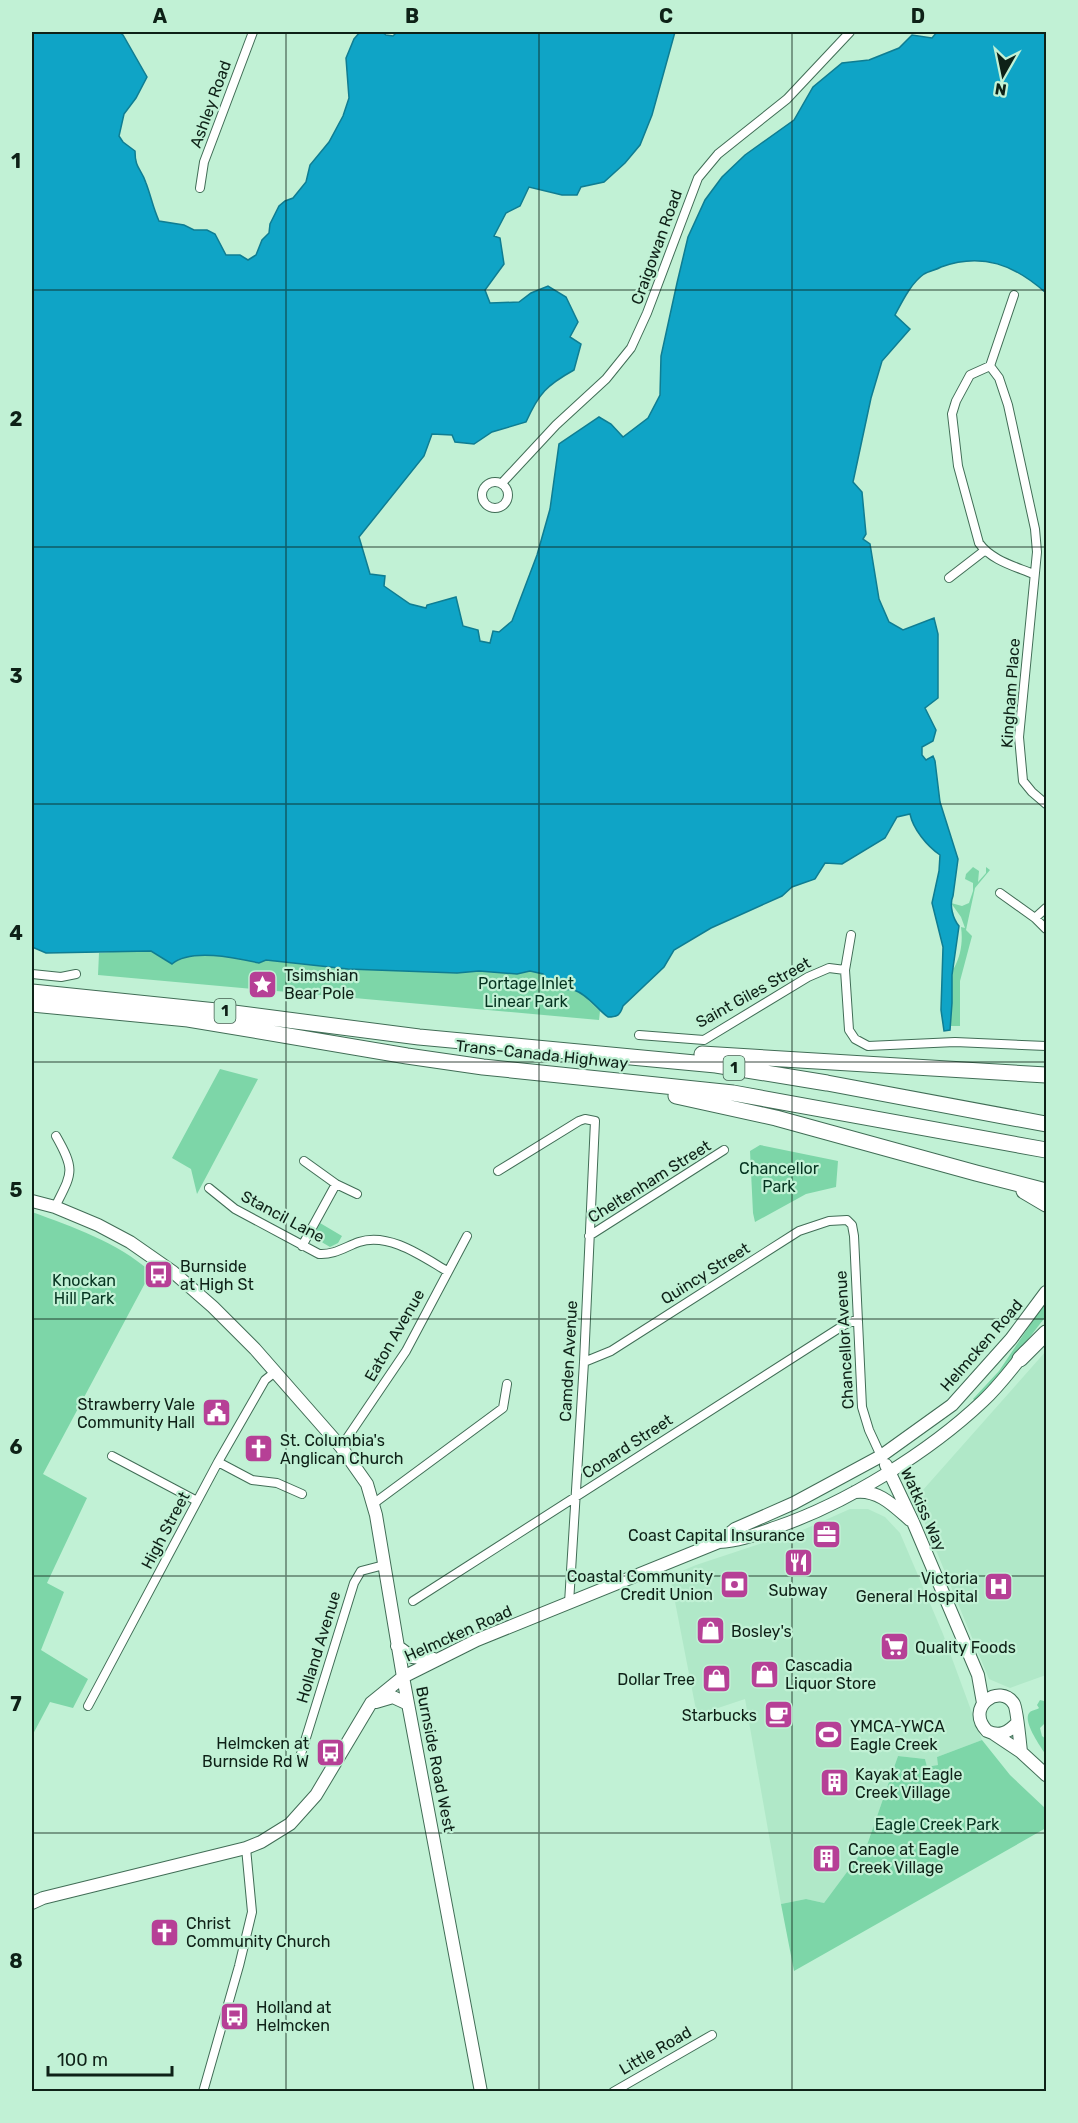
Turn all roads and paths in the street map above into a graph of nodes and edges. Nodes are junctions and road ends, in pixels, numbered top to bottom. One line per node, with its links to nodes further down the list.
1 (253, 32): 3 (street, Ashley Road)
2 (850, 32): 6 (street, Craigowan Road)
3 (200, 188)
4 (1014, 295): 5 (street)
5 (990, 366): 7 (street); 8 (street, Kingham Place)
6 (502, 483)
7 (984, 551): 8 (street); 9 (street)
8 (1034, 574): 10 (street, Kingham Place)
9 (949, 578)
10 (1047, 804)
11 (1000, 893): 13 (street)
12 (1047, 908): 13 (street)
13 (1035, 918): 14 (street)
14 (1047, 929)
15 (851, 935): 16 (street)
16 (845, 969): 21 (street, Saint Giles Street); 23 (street)
17 (32, 974): 18 (street)
18 (76, 974)
19 (32, 992): 22 (highway, Trans-Canada Highway / 1)
20 (32, 1004): 24 (highway, Trans-Canada Highway / 1)
21 (639, 1035)
22 (419, 1037): 25 (highway); 26 (highway, Trans-Canada Highway / 1)
23 (1047, 1046)
24 (483, 1067): 29 (highway, Trans-Canada Highway / 1); 32 (highway)
25 (1047, 1075)
26 (1047, 1124)
27 (56, 1136): 39 (street)
28 (724, 1150): 42 (street, Cheltenham Street)
29 (1047, 1150)
30 (304, 1161): 33 (street)
31 (498, 1171): 42 (street, Camden Avenue)
32 (976, 1173): 35 (highway); 38 (highway)
33 (336, 1184): 36 (street); 43 (street)
34 (209, 1188): 43 (street, Stancil Lane)
35 (1047, 1191)
36 (357, 1194)
37 (32, 1201): 39 (main road, Burnside Road West)
38 (1047, 1204)
39 (55, 1207): 51 (main road, Burnside Road West)
40 (847, 1220): 46 (street, Chancellor Avenue); 50 (street, Quincy Street)
41 (467, 1236): 44 (street, Eaton Avenue)
42 (589, 1236): 50 (street, Camden Avenue)
43 (302, 1246): 44 (street, Stancil Lane)
44 (447, 1272): 53 (street, Eaton Avenue)
45 (1047, 1292): 55 (main road, Helmcken Road)
46 (858, 1319): 55 (street, Chancellor Avenue); 60 (street, Conard Street)
47 (1047, 1325): 49 (main road, Helmcken Road)
48 (1047, 1334): 49 (highway)
49 (1020, 1359): 57 (main road, Helmcken Road)
50 (584, 1362): 60 (street, Camden Avenue)
51 (275, 1372): 53 (main road, Burnside Road West); 56 (street, High Street)
52 (507, 1384): 62 (street)
53 (341, 1447): 62 (main road, Burnside Road West)
54 (112, 1456): 61 (street)
55 (881, 1456): 57 (main road, Watkiss Way); 64 (main road, Helmcken Road)
56 (218, 1462): 59 (street); 61 (street, High Street)
57 (889, 1471): 58 (main road, Helmcken Road); 63 (main road, Watkiss Way)
58 (853, 1492): 63 (main road); 64 (main road, Helmcken Road)
59 (302, 1494)
60 (575, 1497): 66 (street, Conard Street); 67 (street, Camden Avenue)
61 (197, 1501): 76 (street, High Street)
62 (374, 1504): 65 (main road, Burnside Road West)
63 (913, 1522): 70 (main road, Watkiss Way)
64 (719, 1542): 67 (main road, Helmcken Road)
65 (384, 1565): 68 (main road, Burnside Road West); 80 (street, Holland Avenue)
66 (413, 1601)
67 (569, 1604): 69 (main road, Helmcken Road)
68 (397, 1646): 69 (main road); 71 (main road, Burnside Road West)
69 (437, 1659): 71 (main road, Helmcken Road)
70 (978, 1675): 72 (main road, Watkiss Way); 74 (main road, Watkiss Way)
71 (403, 1677): 73 (main road, Helmcken Road); 75 (main road, Burnside Road West)
72 (994, 1696): 74 (main road); 77 (main road)
73 (371, 1703): 75 (main road); 82 (main road, Helmcken Road)
74 (983, 1703): 78 (main road)
75 (408, 1704): 86 (main road, Burnside Road West)
76 (88, 1706)
77 (1017, 1723): 78 (main road); 79 (main road)
78 (994, 1734): 79 (main road)
79 (1021, 1752): 81 (main road)
80 (300, 1757)
81 (1047, 1775)
82 (246, 1848): 83 (main road, Helmcken Road); 85 (street)
83 (32, 1903)
84 (712, 2035): 87 (street, Little Road)
85 (203, 2091)
86 (481, 2091)
87 (613, 2091)

